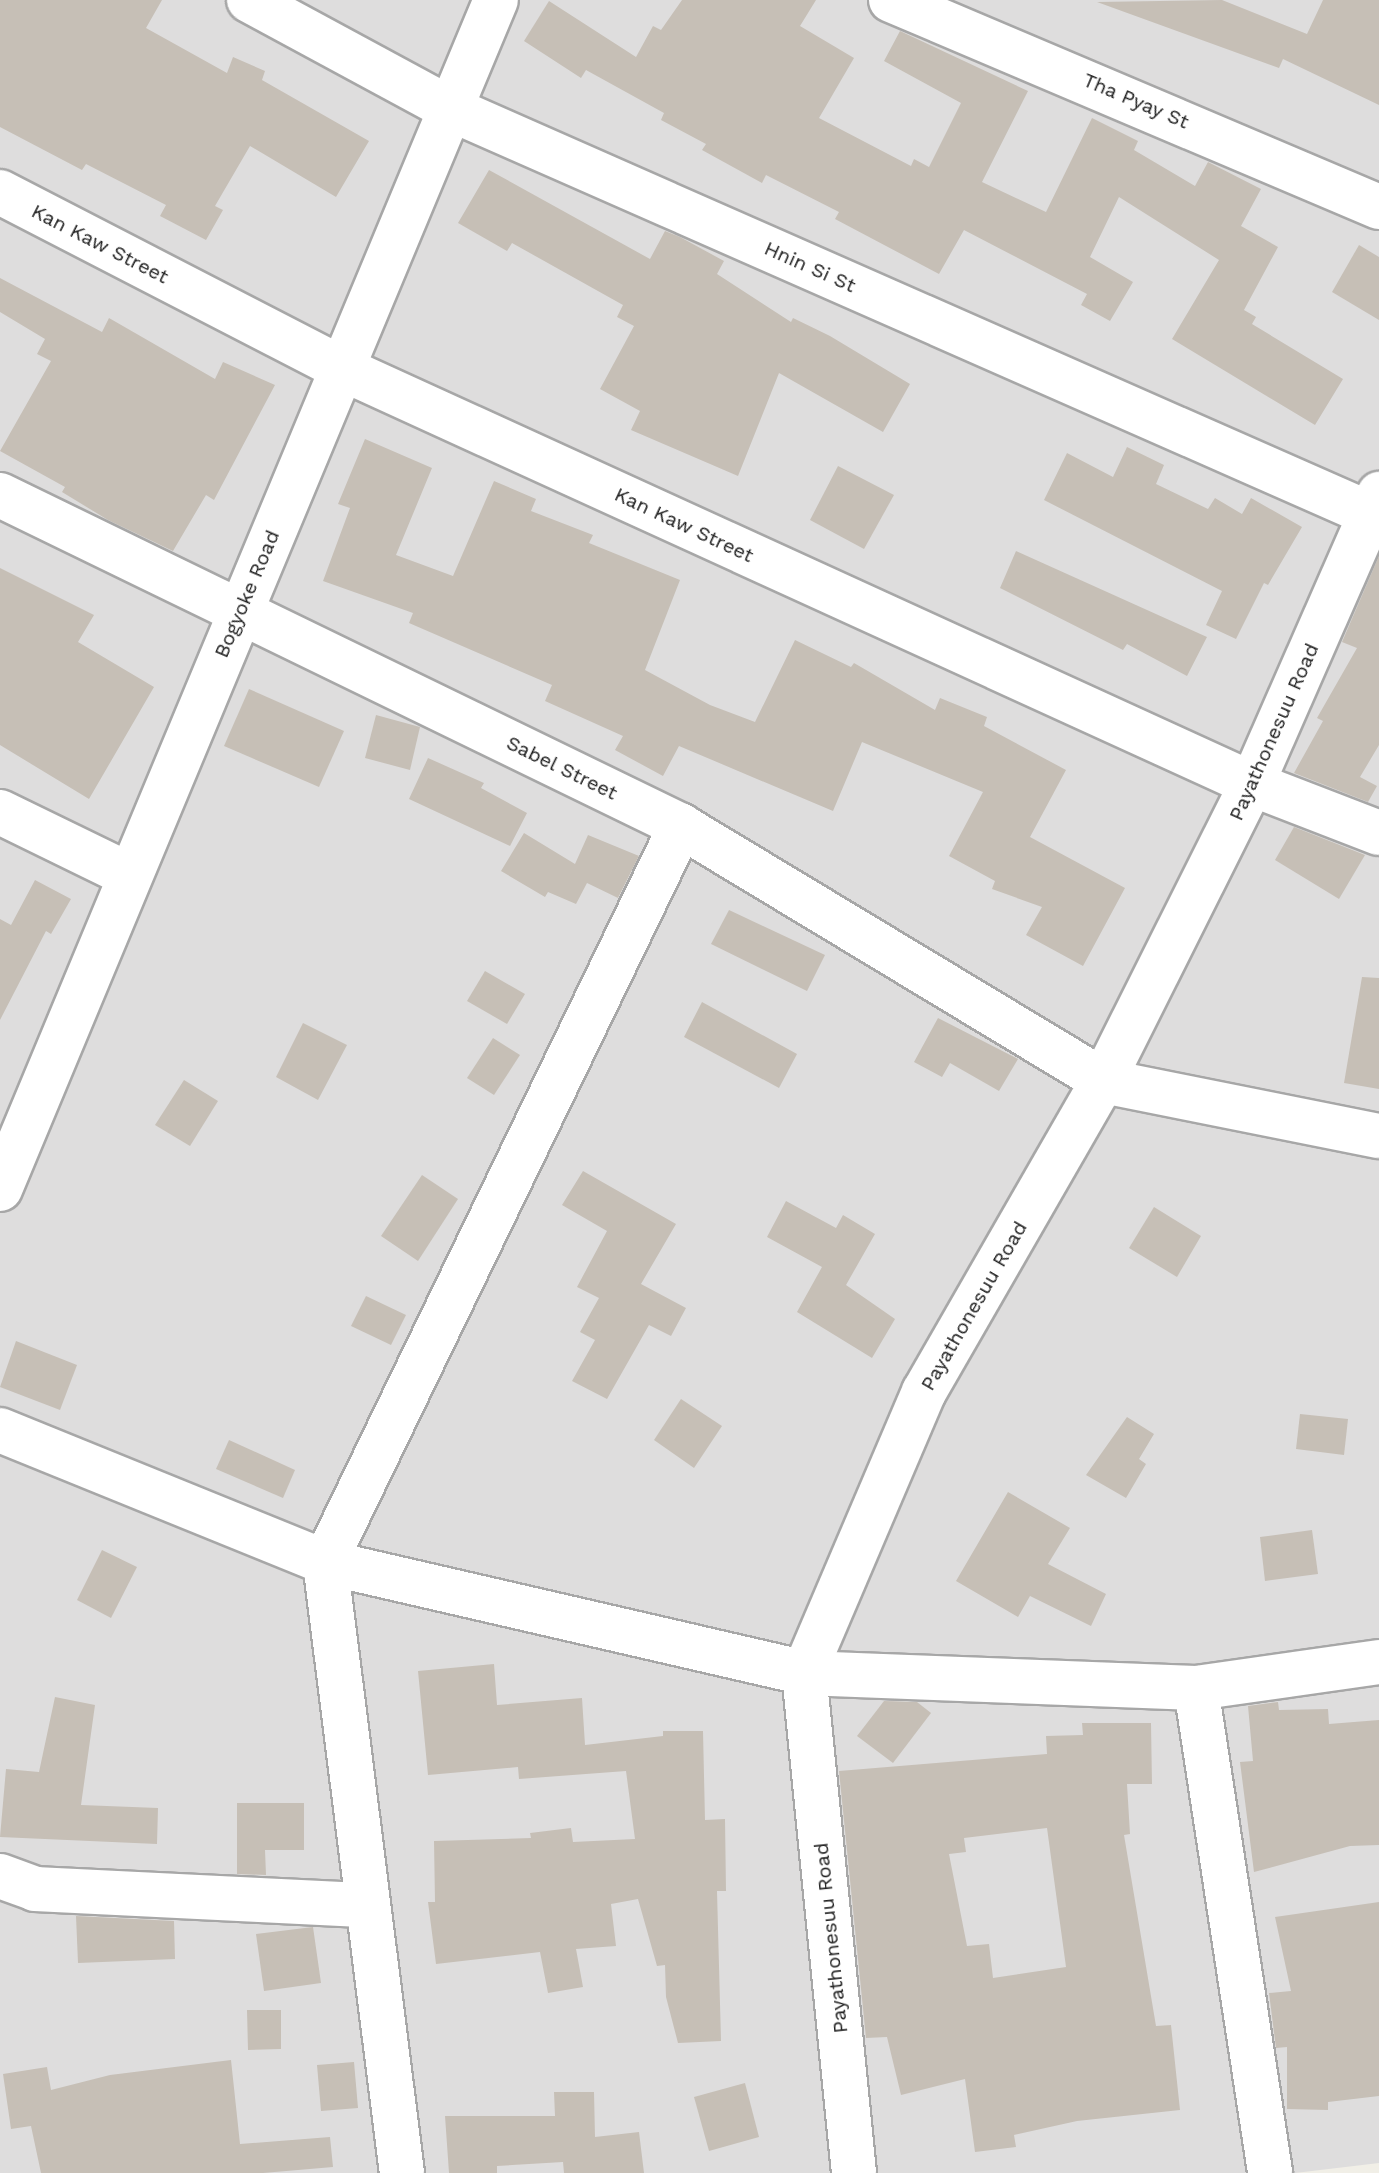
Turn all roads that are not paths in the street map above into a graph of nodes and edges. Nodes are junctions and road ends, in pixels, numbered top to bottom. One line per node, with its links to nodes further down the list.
1 (249, 0): 4 (street, Hnin Si St)
2 (496, 0): 4 (street, Bogyoke Road)
3 (891, 0): 6 (street, Tha Pyay St)
4 (451, 109): 7 (street, Bogyoke Road); 9 (street, Hnin Si St)
5 (0, 192): 7 (street, Kan Kaw Street)
6 (1379, 207)
7 (341, 368): 10 (street, Bogyoke Road); 11 (street, Kan Kaw Street)
8 (0, 495): 10 (street, Sabel Street)
9 (1376, 509): 11 (street, Payathonesuu Road)
10 (239, 613): 13 (street, Sabel Street); 15 (street, Bogyoke Road)
11 (1252, 784): 14 (street, Kan Kaw Street); 16 (street, Payathonesuu Road)
12 (0, 812): 15 (street)
13 (681, 826): 16 (street, Sabel Street); 20 (street)
14 (1379, 833)
15 (129, 875): 18 (street, Bogyoke Road)
16 (1103, 1081): 17 (street, Sabel Street); 22 (street, Payathonesuu Road)
17 (1379, 1136)
18 (5, 1165)
19 (0, 1430): 20 (street)
20 (325, 1562): 22 (street); 25 (street)
21 (1379, 1662): 23 (street)
22 (804, 1673): 23 (street); 27 (street, Payathonesuu Road)
23 (1196, 1688): 28 (street)
24 (0, 1876): 25 (street)
25 (367, 1905): 26 (street)
26 (402, 2173)
27 (854, 2173)
28 (1270, 2173)

